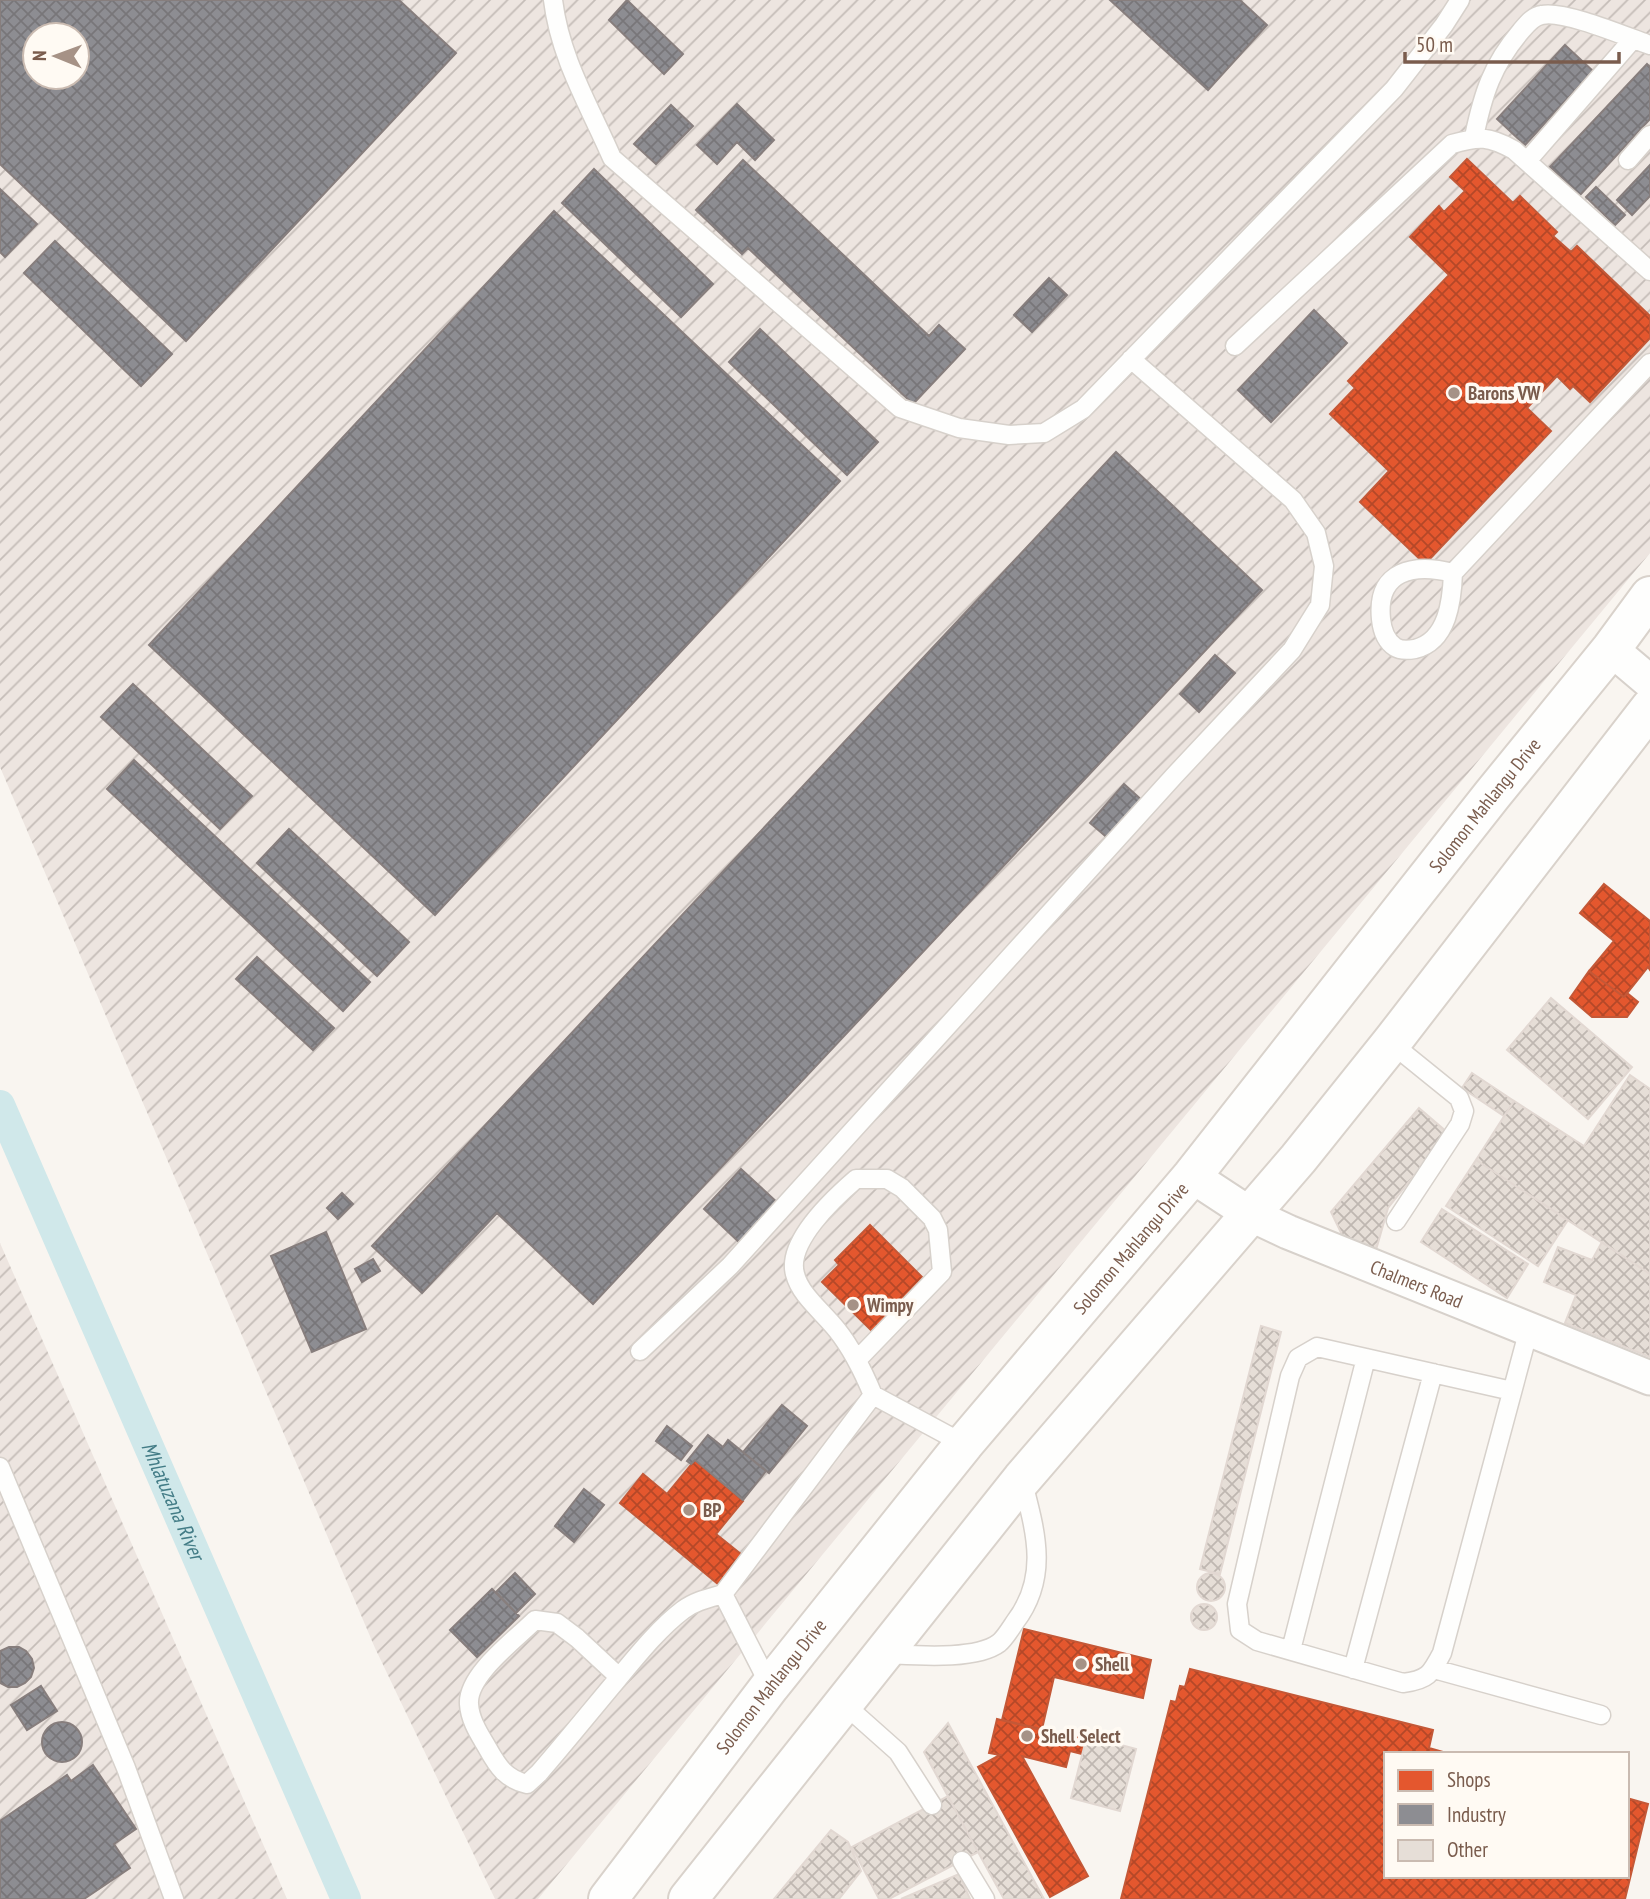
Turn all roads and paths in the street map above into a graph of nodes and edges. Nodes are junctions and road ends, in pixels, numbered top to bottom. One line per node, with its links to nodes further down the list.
1 (553, 0): 11 (lane)
2 (1460, 0): 11 (lane)
3 (1633, 39): 4 (lane); 6 (lane); 8 (lane)
4 (1650, 45)
5 (1650, 135): 7 (lane)
6 (1474, 137): 8 (lane); 10 (lane)
7 (1628, 160)
8 (1527, 161): 9 (lane)
9 (1650, 271)
10 (1235, 346)
11 (1131, 359): 23 (lane)
12 (1650, 363): 13 (lane)
13 (1453, 573): 13 (lane)
14 (1650, 596): 15 (main road, Solomon Mahlangu Drive)
15 (1611, 649): 16 (street); 19 (main road, Solomon Mahlangu Drive)
16 (1650, 682)
17 (1650, 708): 18 (main road)
18 (1391, 1043): 20 (main road); 21 (lane)
19 (1192, 1176): 20 (street, Chalmers Road); 30 (main road, Solomon Mahlangu Drive)
20 (1250, 1214): 22 (street, Chalmers Road); 32 (main road)
21 (1396, 1221)
22 (1529, 1329): 27 (street, Chalmers Road); 28 (lane)
23 (640, 1351)
24 (1366, 1358): 26 (lane); 34 (lane); 34 (lane)
25 (858, 1359): 25 (lane); 29 (lane)
26 (1433, 1373): 28 (lane); 36 (lane)
27 (1650, 1378)
28 (1512, 1391): 37 (lane)
29 (873, 1395): 30 (lane); 33 (lane)
30 (964, 1444): 39 (main road, Solomon Mahlangu Drive)
31 (0, 1467): 44 (lane)
32 (1022, 1479): 35 (main road); 35 (lane)
33 (723, 1594): 38 (lane); 39 (lane)
34 (1291, 1650): 36 (lane)
35 (883, 1654): 40 (main road)
36 (1353, 1669): 37 (lane)
37 (1434, 1669): 41 (lane)
38 (619, 1677): 38 (lane)
39 (770, 1686): 45 (main road, Solomon Mahlangu Drive)
40 (844, 1704): 42 (lane); 46 (main road)
41 (1601, 1716)
42 (932, 1805)
43 (962, 1861): 47 (lane)
44 (174, 1899)
45 (608, 1899)
46 (688, 1899)
47 (985, 1899)

